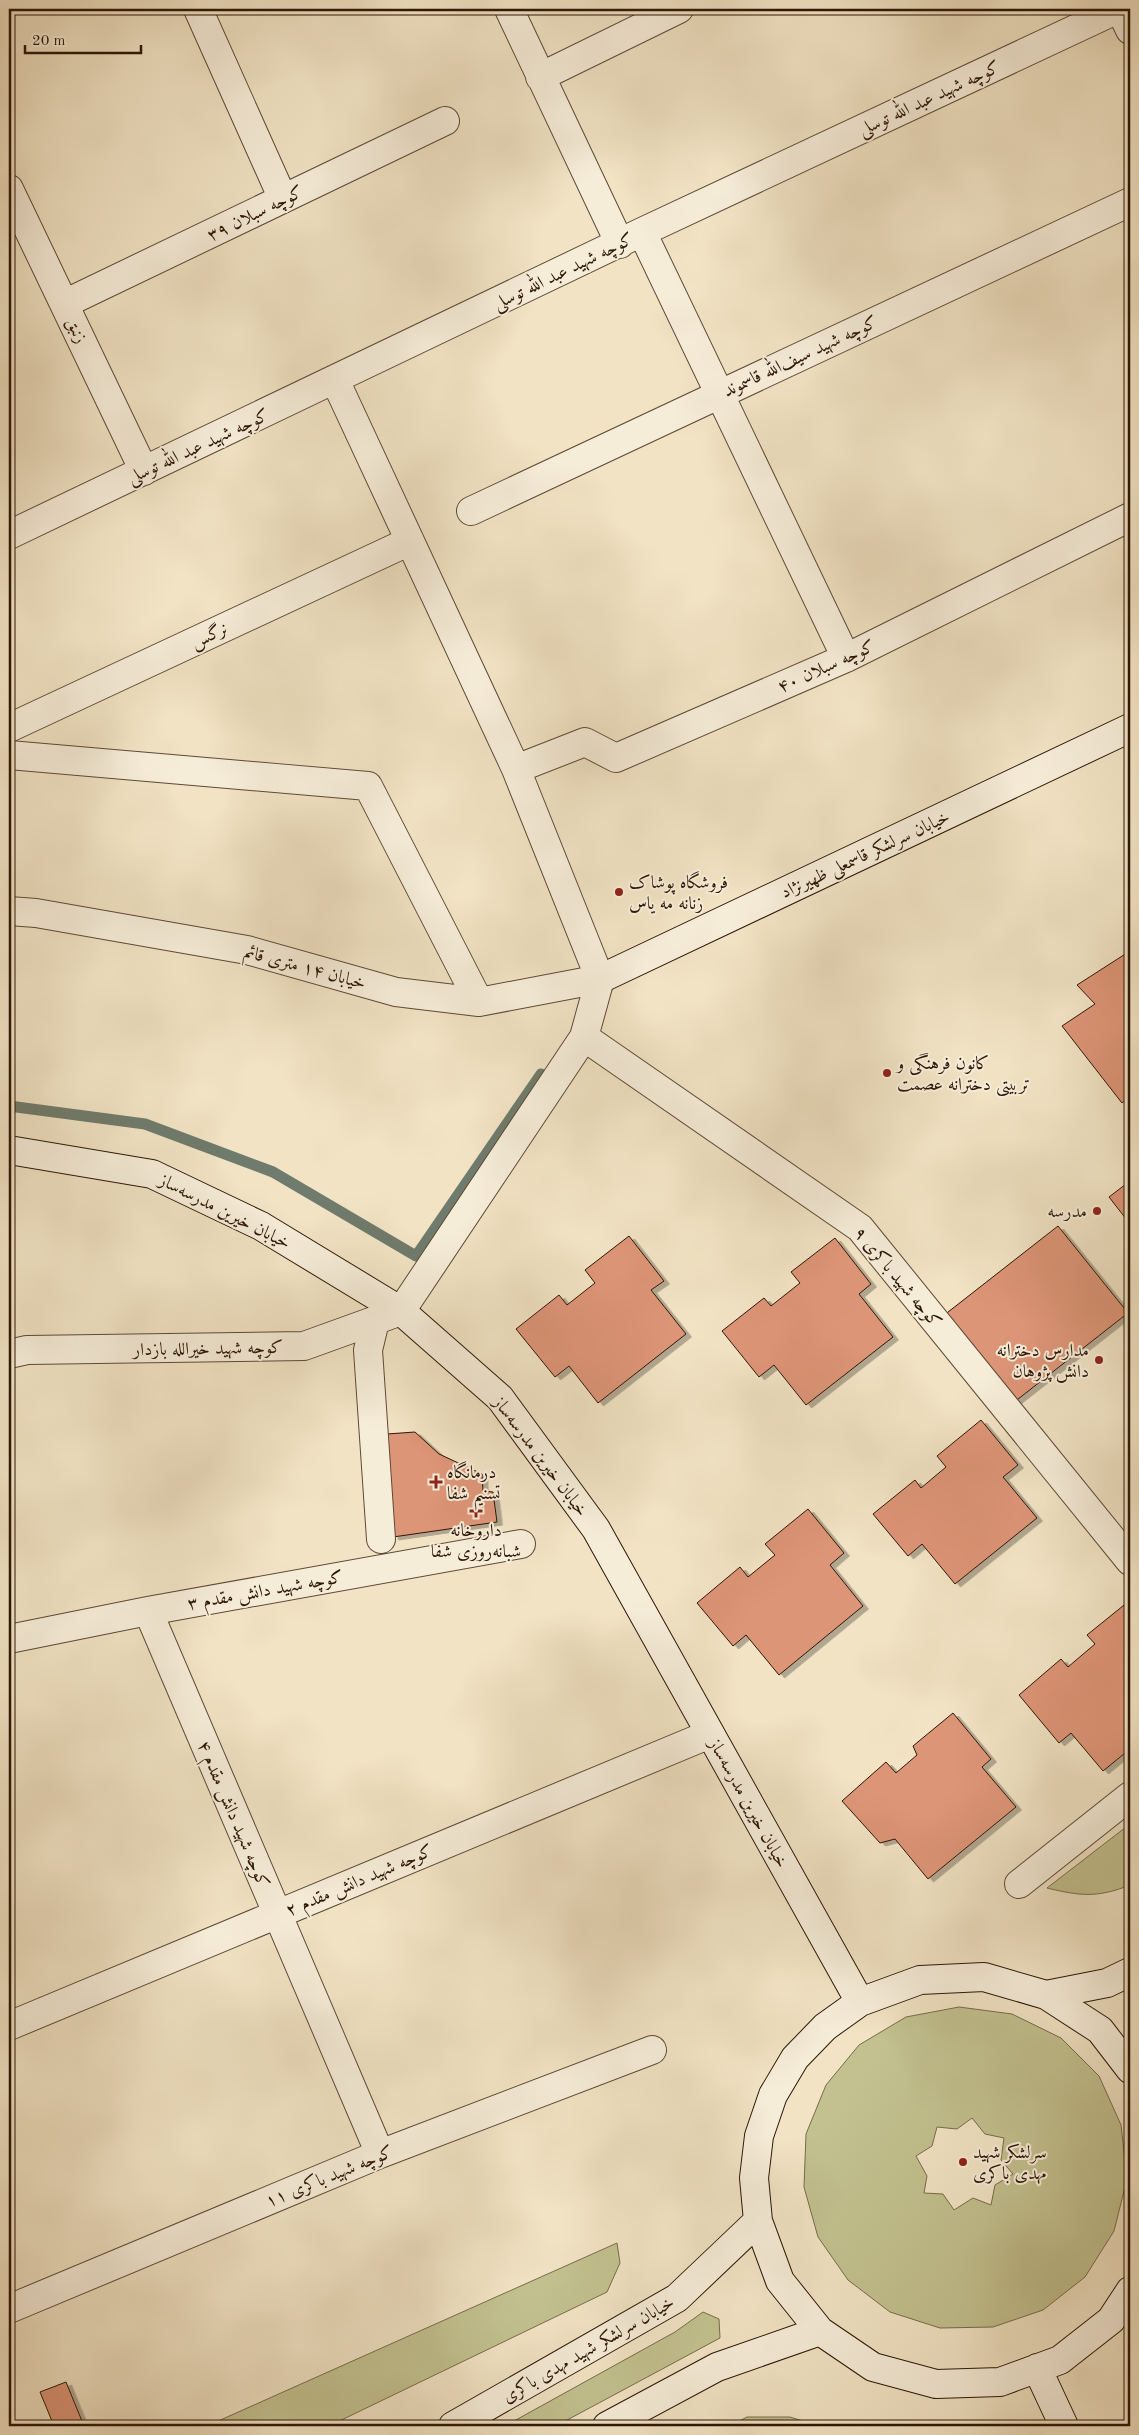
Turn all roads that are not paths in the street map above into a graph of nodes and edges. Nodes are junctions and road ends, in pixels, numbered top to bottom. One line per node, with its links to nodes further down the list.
1 (198, 9): 9 (street)
2 (509, 9): 6 (street)
3 (679, 9): 6 (street)
4 (1119, 9): 5 (street); 11 (street, کوچه شهید عبد الله توسلی)
5 (1130, 30)
6 (540, 77): 11 (street)
7 (445, 121): 9 (street, کوچه سبلان ۳۹)
8 (9, 189): 12 (street, زنبق)
9 (283, 199): 12 (street, کوچه سبلان ۳۹)
10 (1130, 202): 14 (street, کوچه شهید سیف‌الله قاسموند)
11 (631, 238): 13 (street, کوچه شهید عبد الله توسلی); 14 (street)
12 (64, 304): 15 (street, زنبق)
13 (335, 380): 15 (street, کوچه شهید عبد الله توسلی); 19 (street)
14 (720, 394): 16 (street, کوچه شهید سیف‌الله قاسموند); 20 (street)
15 (144, 471): 18 (street, کوچه شهید عبد الله توسلی)
16 (471, 511)
17 (1130, 517): 20 (street, کوچه سبلان ۴۰)
18 (9, 535)
19 (410, 542): 21 (street, نرگس); 24 (street)
20 (846, 658): 24 (street, کوچه سبلان ۴۰)
21 (9, 728)
22 (1130, 728): 26 (street, خیابان سرلشکر قاسمعلی ظهیرنژاد)
23 (9, 755): 27 (street)
24 (516, 769): 26 (street)
25 (9, 911): 27 (street, خیابان ۱۴ متری قائم)
26 (600, 979): 27 (street, خیابان ۱۴ متری قائم); 28 (street)
27 (479, 1002)
28 (584, 1037): 30 (street); 35 (street, کوچه شهید باکری ۹)
29 (9, 1150): 30 (street, خیابان خیرین مدرسه‌ساز)
30 (401, 1311): 31 (street, کوچه شهید خیرالله بازدار); 38 (street, خیابان خیرین مدرسه‌ساز)
31 (375, 1321): 32 (street, کوچه شهید خیرالله بازدار); 33 (street)
32 (9, 1354)
33 (381, 1539)
34 (521, 1544): 36 (street, کوچه شهید دانش مقدم ۳)
35 (1130, 1561)
36 (148, 1611): 37 (street, کوچه شهید دانش مقدم ۳); 41 (street, کوچه شهید دانش مقدم ۴)
37 (9, 1639)
38 (710, 1734): 41 (street, کوچه شهید دانش مقدم ۲); 44 (street, خیابان خیرین مدرسه‌ساز)
39 (1130, 1796): 40 (street)
40 (1019, 1884)
41 (276, 1914): 45 (street, کوچه شهید دانش مقدم ۲); 48 (street, کوچه شهید دانش مقدم ۴)
42 (1130, 1972): 43 (street)
43 (1046, 1995): 44 (street); 47 (street)
44 (860, 2002): 49 (street)
45 (9, 2026)
46 (652, 2050): 48 (street, کوچه شهید باکری ۱۱)
47 (1130, 2069)
48 (380, 2154): 51 (street, کوچه شهید باکری ۱۱)
49 (758, 2221): 52 (street); 54 (street, خیابان سرلشکر شهید مهدی باکری)
50 (1130, 2291): 53 (street)
51 (9, 2309)
52 (820, 2331): 53 (street); 55 (street)
53 (1037, 2368): 56 (street)
54 (453, 2426)
55 (607, 2426)
56 (1064, 2426)

